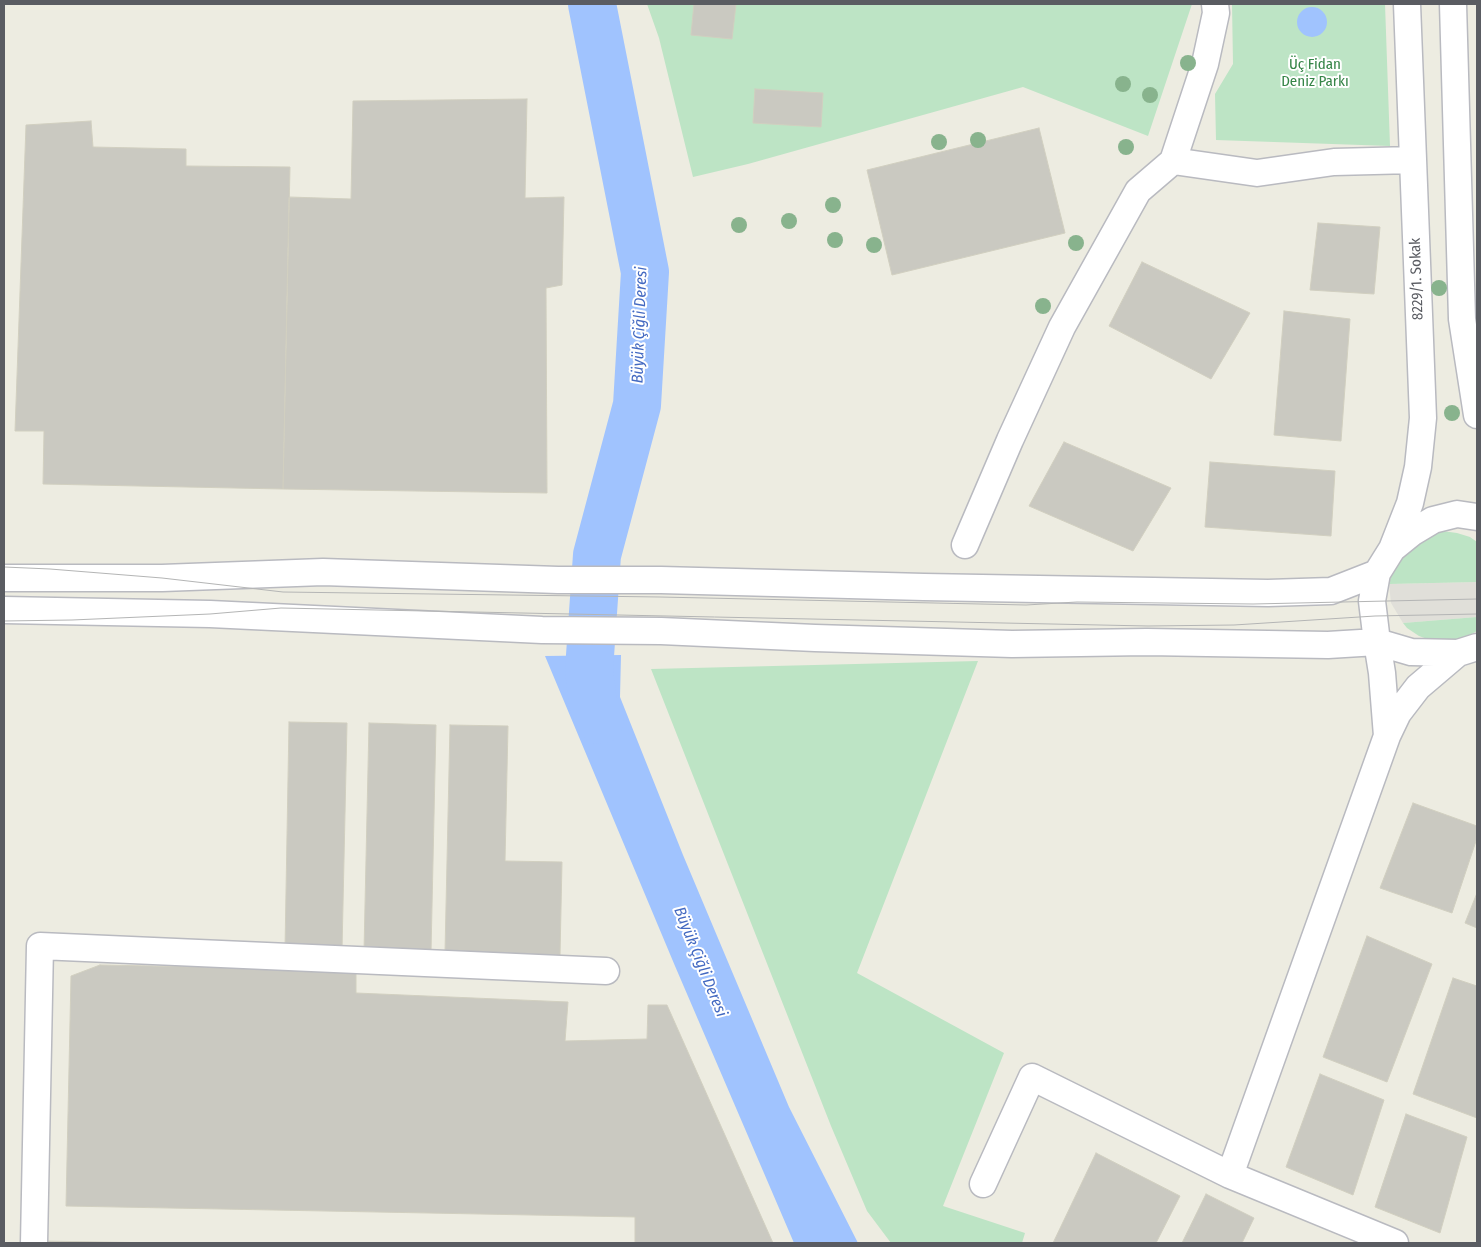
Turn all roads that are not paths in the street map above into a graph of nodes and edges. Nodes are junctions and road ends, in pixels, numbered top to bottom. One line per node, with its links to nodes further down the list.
1 (1215, 4): 5 (street)
2 (1407, 4): 6 (street, 8229/1. Sokak)
3 (1453, 4): 4 (street)
4 (1467, 146): 7 (street)
5 (1173, 160): 6 (street); 9 (street)
6 (1413, 160): 10 (street, 8229/1. Sokak)
7 (1477, 415)
8 (1477, 517): 10 (street)
9 (965, 545)
10 (1392, 549): 11 (street)
11 (1377, 573): 12 (street); 14 (street)
12 (4, 578)
13 (4, 610): 14 (street)
14 (1377, 642): 15 (street); 16 (street)
15 (1468, 650): 16 (street)
16 (1387, 736): 18 (street)
17 (606, 971): 20 (street)
18 (1230, 1175): 19 (street); 21 (street)
19 (983, 1184)
20 (34, 1243)
21 (1395, 1243)

